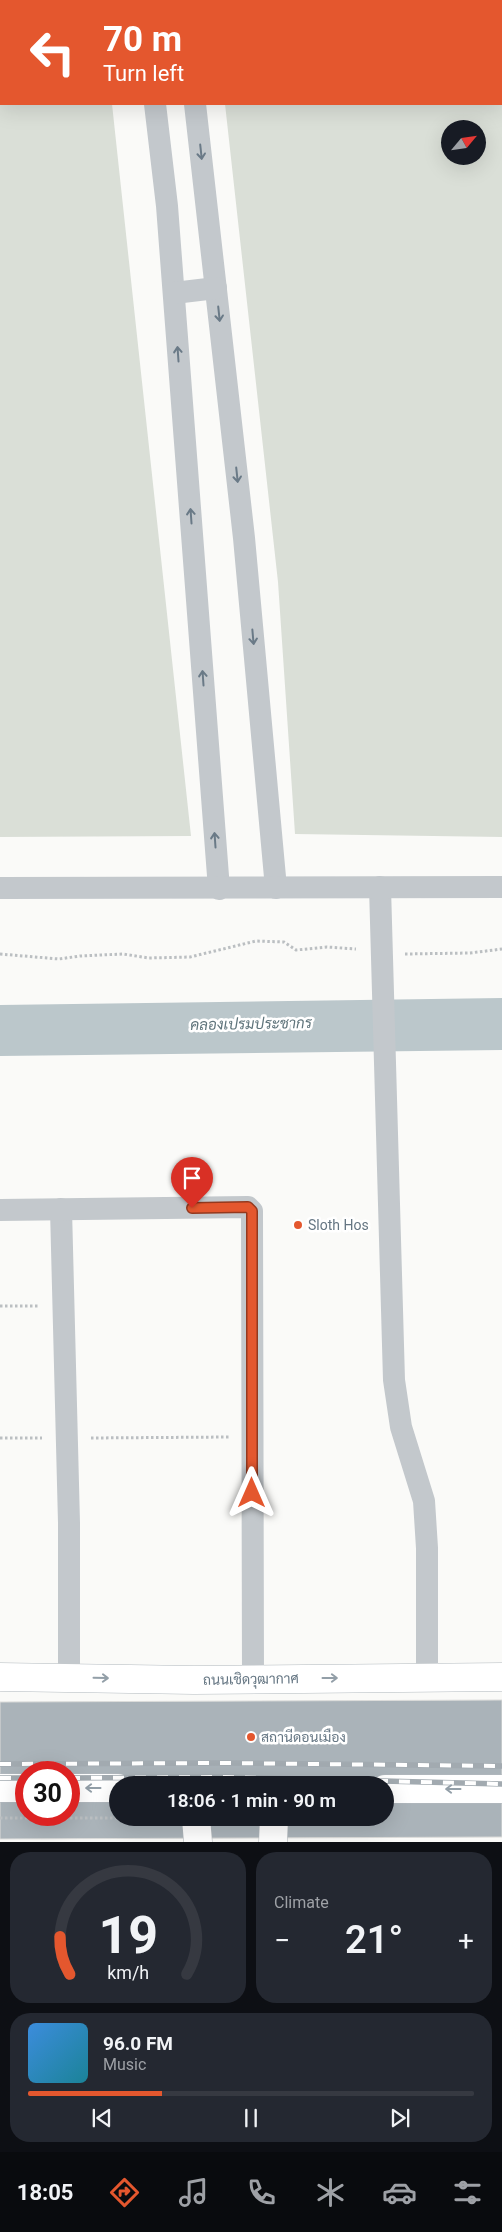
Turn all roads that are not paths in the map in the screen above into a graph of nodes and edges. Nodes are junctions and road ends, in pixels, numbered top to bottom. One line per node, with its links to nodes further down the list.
1 (154, 105): 4 (street)
2 (195, 105): 3 (street, one-way to 3)
3 (216, 288): 4 (street); 9 (street, one-way to 9)
4 (174, 293): 8 (street, one-way to 4)
5 (502, 886): 6 (street)
6 (380, 887): 9 (street); 15 (street)
7 (0, 888): 8 (street)
8 (219, 888): 9 (street)
9 (276, 888)
10 (61, 1209): 11 (street); 13 (street); 16 (street)
11 (0, 1210)
12 (0, 1677): 13 (main road, ถนนเชิดวุฒากาศ)
13 (70, 1677): 16 (main road, ถนนเชิดวุฒากาศ, one-way to 16)
14 (502, 1677): 15 (main road, ถนนเชิดวุฒากาศ)
15 (427, 1678): 16 (main road, ถนนเชิดวุฒากาศ, one-way to 15)
16 (252, 1679)
17 (0, 1788): 18 (main road)
18 (15, 1788)
19 (80, 1788): 20 (main road, one-way to 19)
20 (109, 1788)
21 (394, 1789): 22 (main road, one-way to 21)
22 (502, 1789)
23 (196, 1826): 25 (main road)
24 (266, 1826): 26 (main road)
25 (198, 1842)
26 (273, 1842)

